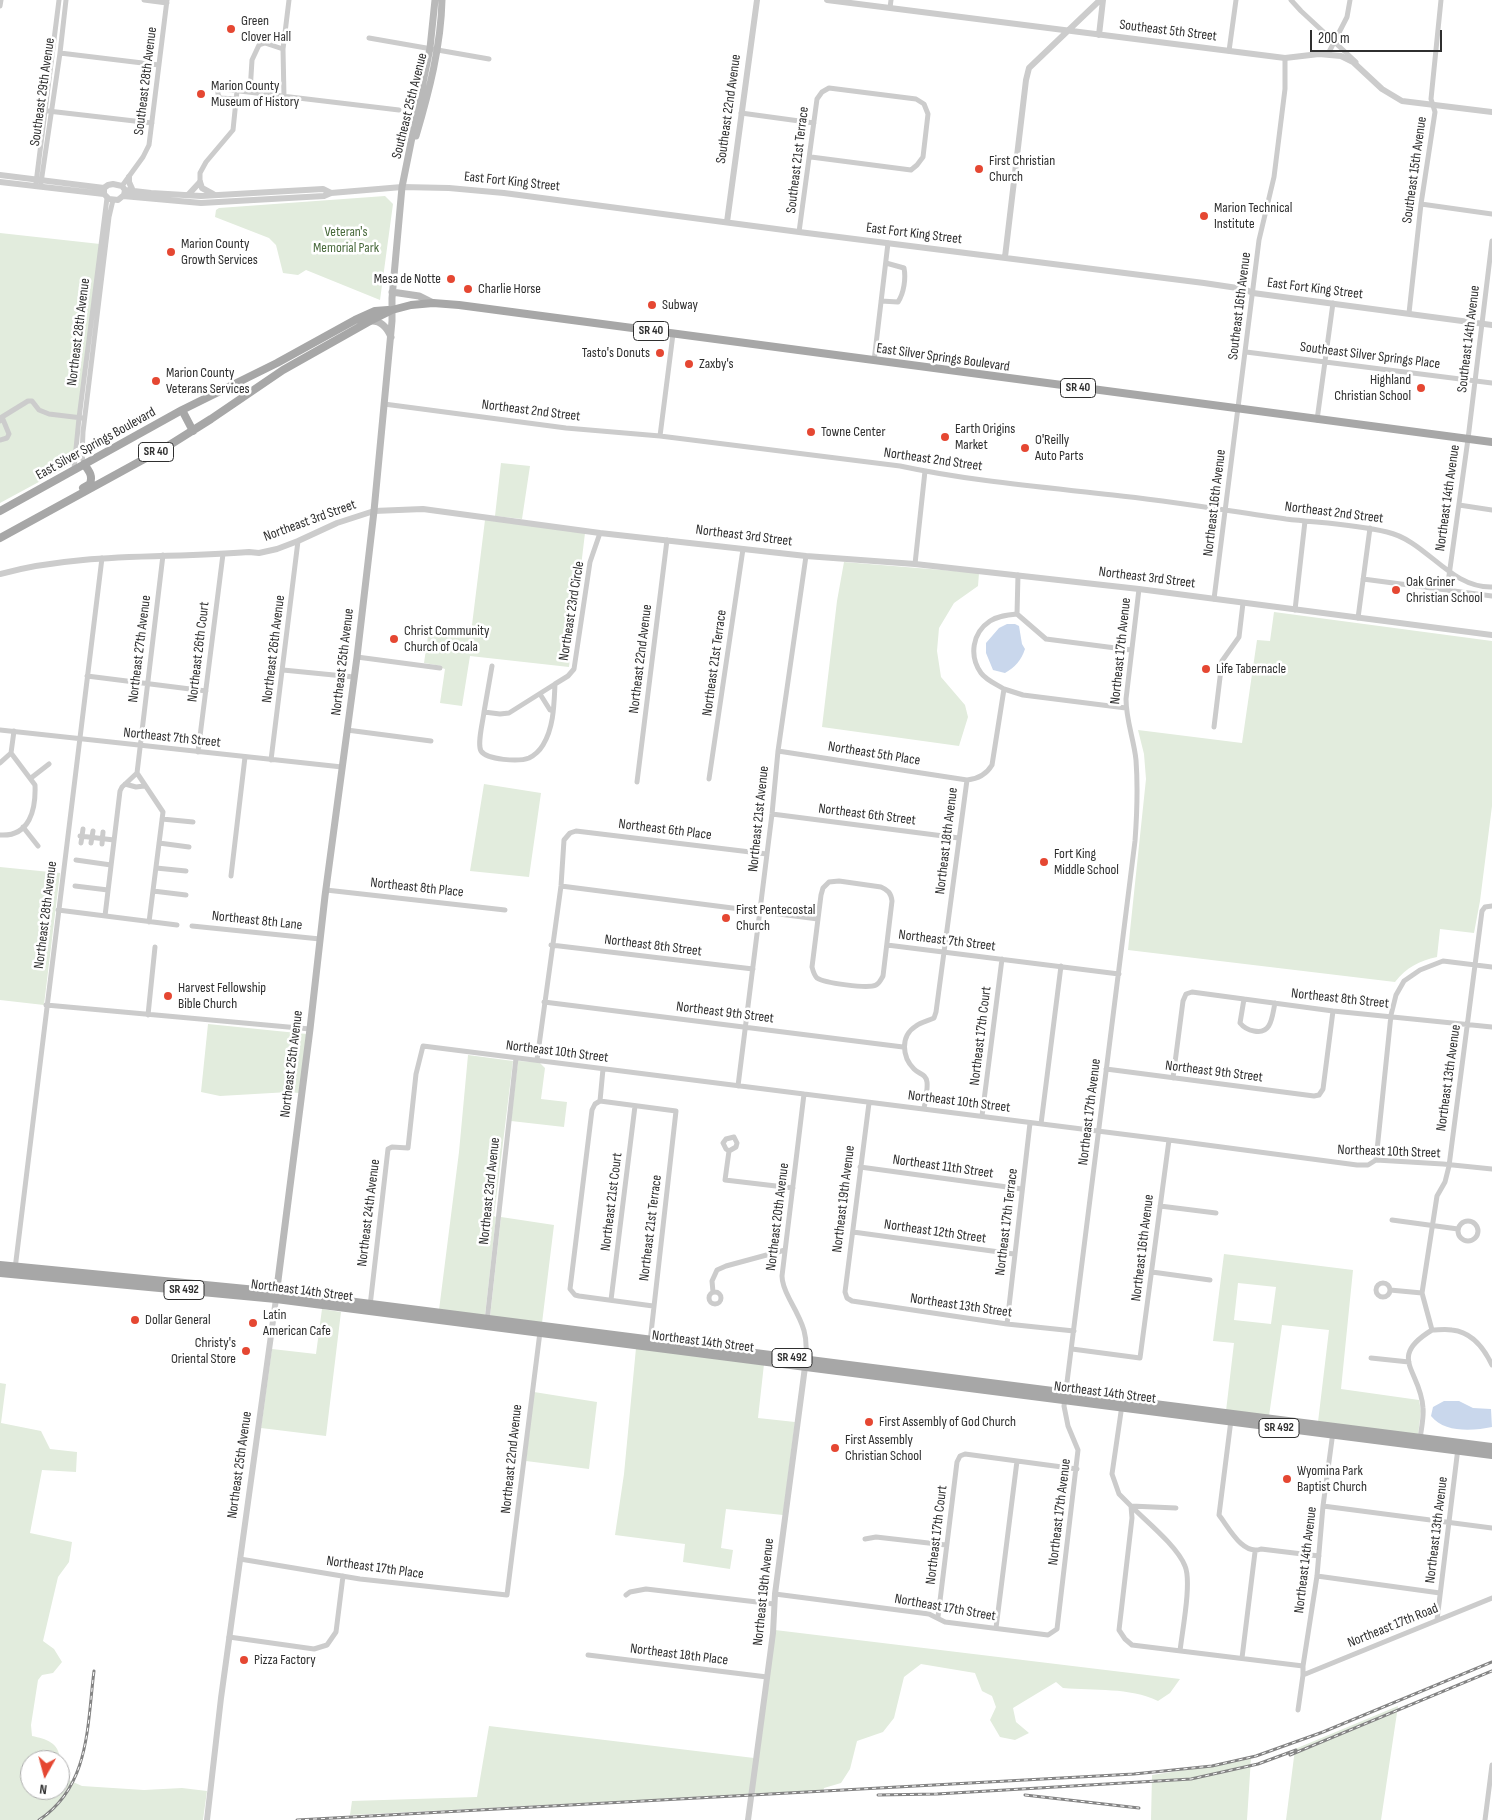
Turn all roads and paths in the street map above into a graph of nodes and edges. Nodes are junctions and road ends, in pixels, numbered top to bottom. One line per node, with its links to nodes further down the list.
1 (1, 0): 17 (street)
2 (59, 0): 38 (street, Southeast 29th Avenue)
3 (66, 0): 26 (street, Southeast 29th Avenue)
4 (144, 0): 16 (street)
5 (289, 0): 23 (street)
6 (434, 0): 24 (main road, Southeast 25th Avenue)
7 (442, 0): 24 (main road, Southeast 25th Avenue)
8 (757, 0): 40 (street, Southeast 22nd Avenue)
9 (827, 0): 18 (street, Southeast 5th Street)
10 (891, 0): 18 (street)
11 (1102, 0): 19 (street); 20 (street)
12 (1236, 0): 25 (street)
13 (1291, 0): 22 (street)
14 (1350, 0): 22 (street)
15 (1441, 0): 36 (street, Southeast 15th Avenue)
16 (167, 2): 30 (street, Southeast 28th Avenue)
17 (0, 6)
18 (890, 8): 19 (street, Southeast 5th Street)
19 (1068, 31): 20 (street, Southeast 5th Street); 63 (street)
20 (1099, 35): 25 (street, Southeast 5th Street)
21 (370, 38): 24 (street)
22 (1334, 41): 27 (street); 31 (street)
23 (283, 49): 33 (street); 34 (street)
24 (433, 49): 29 (street); 49 (main road, Southeast 25th Avenue)
25 (1229, 51): 28 (street, Southeast 5th Street)
26 (60, 54): 30 (street); 38 (street, Southeast 29th Avenue)
27 (1328, 54): 28 (street, Southeast 5th Street); 31 (street, Southeast 5th Street)
28 (1285, 58): 66 (street, Southeast 16th Avenue)
29 (489, 59)
30 (159, 65): 41 (street, Southeast 28th Avenue)
31 (1360, 69): 36 (street, Southeast 5th Street)
32 (237, 91): 33 (street); 35 (street); 35 (street)
33 (250, 92): 34 (street)
34 (284, 97): 37 (street)
35 (236, 100): 47 (street)
36 (1432, 104): 39 (street, Southeast 5th Street); 57 (street, Southeast 15th Avenue)
37 (399, 110)
38 (48, 111): 41 (street); 48 (street, Southeast 29th Avenue)
39 (1492, 112)
40 (741, 114): 42 (street); 59 (street, Southeast 22nd Avenue)
41 (152, 123): 45 (street, Southeast 28th Avenue)
42 (814, 123): 43 (street, Southeast 21st Terrace); 43 (street, Southeast 21st Terrace)
43 (810, 157): 60 (street, Southeast 21st Terrace)
44 (0, 175): 48 (street)
45 (129, 177): 50 (street, Southeast 28th Avenue); 51 (street)
46 (0, 182): 48 (street)
47 (200, 182): 54 (street); 55 (street); 56 (street)
48 (39, 183): 53 (street)
49 (402, 187): 52 (street, East Fort King Street); 59 (street, East Fort King Street); 65 (main road, Southeast 25th Avenue)
50 (123, 191): 51 (street, East Fort King Street); 53 (street); 53 (street); 56 (street, East Fort King Street)
51 (133, 191): 54 (street, East Fort King Street)
52 (331, 193): 55 (street, East Fort King Street); 56 (street, East Fort King Street)
53 (107, 195): 85 (street, Northeast 28th Avenue)
54 (188, 195): 56 (street, East Fort King Street)
55 (216, 195): 56 (street, East Fort King Street)
56 (201, 199)
57 (1421, 204): 58 (street); 71 (street, Southeast 15th Avenue)
58 (1492, 214)
59 (726, 222): 60 (street, East Fort King Street)
60 (799, 232): 62 (street, East Fort King Street)
61 (1492, 241): 73 (street, Southeast 14th Avenue)
62 (888, 243): 63 (street, East Fort King Street); 64 (street)
63 (1005, 257): 66 (street, East Fort King Street)
64 (886, 263): 67 (street); 67 (street)
65 (392, 292): 68 (main road); 70 (main road, Southeast 25th Avenue)
66 (1253, 293): 69 (street, East Fort King Street); 77 (street, Southeast 16th Avenue)
67 (881, 301): 78 (street)
68 (433, 303): 70 (main road, East Silver Springs Boulevard / SR 40); 75 (main road, East Silver Springs Boulevard / SR 40)
69 (1333, 303): 71 (street, East Fort King Street); 79 (street)
70 (392, 310): 72 (main road, East Silver Springs Boulevard / SR 40); 76 (main road, Northeast 25th Avenue); 83 (main road, East Silver Springs Boulevard / SR 40)
71 (1409, 313): 73 (street, East Fort King Street)
72 (370, 321): 76 (main road); 88 (main road, East Silver Springs Boulevard / SR 40)
73 (1482, 324): 74 (street, East Fort King Street); 80 (street, Southeast 14th Avenue)
74 (1492, 325)
75 (673, 334): 78 (main road, East Silver Springs Boulevard / SR 40); 89 (street)
76 (391, 337): 82 (main road, Northeast 25th Avenue)
77 (1246, 352): 79 (street, Southeast Silver Springs Place); 84 (street, Southeast 16th Avenue)
78 (874, 361): 84 (main road, East Silver Springs Boulevard / SR 40)
79 (1326, 362): 80 (street, Southeast Silver Springs Place); 87 (street)
80 (1475, 380): 81 (street, Southeast Silver Springs Place); 90 (street, Southeast 14th Avenue)
81 (1492, 382)
82 (384, 404): 89 (street, Northeast 2nd Street); 100 (main road, Northeast 25th Avenue)
83 (182, 410): 88 (main road); 93 (main road, East Silver Springs Boulevard / SR 40)
84 (1239, 410): 87 (main road, East Silver Springs Boulevard / SR 40); 98 (street, Northeast 16th Avenue)
85 (82, 418): 86 (street); 93 (street, Northeast 28th Avenue); 94 (street, Northeast 28th Avenue)
86 (1, 419): 91 (street)
87 (1318, 420): 90 (main road, East Silver Springs Boulevard / SR 40)
88 (193, 431): 101 (main road, East Silver Springs Boulevard / SR 40)
89 (660, 436): 95 (street, Northeast 2nd Street)
90 (1468, 439): 92 (main road, East Silver Springs Boulevard / SR 40); 96 (street, Northeast 14th Avenue)
91 (0, 440)
92 (1492, 442)
93 (84, 464): 94 (main road, East Silver Springs Boulevard / SR 40); 101 (main road)
94 (74, 469): 97 (main road, East Silver Springs Boulevard / SR 40)
95 (925, 471): 98 (street, Northeast 2nd Street); 113 (street)
96 (1459, 505): 99 (street); 114 (street, Northeast 14th Avenue)
97 (0, 510)
98 (1225, 510): 102 (street, Northeast 2nd Street); 124 (street, Northeast 16th Avenue)
99 (1492, 510)
100 (374, 511): 104 (street, Northeast 3rd Street); 107 (street, Northeast 3rd Street); 131 (main road, Northeast 25th Avenue)
101 (40, 516): 105 (main road, East Silver Springs Boulevard / SR 40)
102 (1305, 521): 103 (street, Northeast 2nd Street); 126 (street)
103 (1370, 528): 114 (street, Northeast 2nd Street); 117 (street)
104 (600, 532): 106 (street, Northeast 3rd Street); 138 (street, Northeast 23rd Circle)
105 (0, 538)
106 (666, 540): 108 (street, Northeast 3rd Street); 164 (street, Northeast 22nd Avenue)
107 (298, 541): 109 (street, Northeast 3rd Street); 134 (street, Northeast 26th Avenue)
108 (743, 549): 111 (street, Northeast 3rd Street); 162 (street, Northeast 21st Terrace)
109 (223, 554): 110 (street, Northeast 3rd Street); 140 (street, Northeast 26th Court)
110 (163, 555): 112 (street, Northeast 3rd Street); 137 (street, Northeast 27th Avenue)
111 (806, 556): 113 (street, Northeast 3rd Street); 152 (street, Northeast 21st Avenue)
112 (102, 558): 115 (street, Northeast 3rd Street); 135 (street, Northeast 28th Avenue)
113 (915, 564): 116 (street, Northeast 3rd Street)
114 (1449, 571): 119 (street, Northeast 2nd Street); 121 (street, Northeast 14th Avenue)
115 (0, 574)
116 (1018, 575): 120 (street, Northeast 3rd Street); 127 (street)
117 (1364, 579): 121 (street); 128 (street)
118 (1492, 587): 119 (street, Northeast 2nd Street)
119 (1485, 588): 122 (street)
120 (1139, 589): 124 (street, Northeast 3rd Street); 130 (street, Northeast 17th Avenue)
121 (1447, 590): 122 (street)
122 (1484, 595): 123 (street)
123 (1492, 596)
124 (1214, 599): 125 (street, Northeast 3rd Street)
125 (1243, 603): 126 (street, Northeast 3rd Street); 145 (street)
126 (1295, 610): 128 (street, Northeast 3rd Street)
127 (1017, 614): 130 (street); 139 (street)
128 (1358, 618): 129 (street, Northeast 3rd Street)
129 (1492, 635)
130 (1131, 650): 142 (street, Northeast 17th Avenue)
131 (357, 657): 133 (street); 136 (main road, Northeast 25th Avenue)
132 (492, 666): 144 (street)
133 (440, 668)
134 (283, 670): 136 (street); 156 (street, Northeast 26th Avenue)
135 (87, 676): 137 (street); 149 (street, Northeast 28th Avenue)
136 (354, 677): 147 (main road, Northeast 25th Avenue)
137 (147, 684): 140 (street); 151 (street, Northeast 27th Avenue)
138 (555, 684): 141 (street, Northeast 23rd Circle); 143 (street)
139 (1004, 689): 142 (street); 163 (street, Northeast 18th Avenue)
140 (206, 691): 153 (street, Northeast 26th Court)
141 (540, 694): 143 (street); 144 (street, Northeast 23rd Circle)
142 (1126, 708): 213 (street, Northeast 17th Avenue)
143 (553, 711): 144 (street)
144 (484, 712)
145 (1214, 726)
146 (0, 730): 148 (street, Northeast 7th Street)
147 (347, 730): 150 (street); 159 (main road, Northeast 25th Avenue)
148 (14, 731): 149 (street, Northeast 7th Street); 154 (street)
149 (79, 739): 151 (street, Northeast 7th Street); 195 (street, Northeast 28th Avenue)
150 (431, 741)
151 (140, 746): 153 (street, Northeast 7th Street); 160 (street)
152 (778, 751): 163 (street, Northeast 5th Place); 167 (street, Northeast 21st Avenue)
153 (198, 752): 155 (street, Northeast 7th Street)
154 (11, 753): 157 (street); 161 (street)
155 (245, 757): 156 (street, Northeast 7th Street); 187 (street)
156 (272, 760): 159 (street, Northeast 7th Street)
157 (0, 763)
158 (49, 764): 161 (street)
159 (342, 767): 191 (main road, Northeast 25th Avenue)
160 (137, 773): 165 (street); 166 (street)
161 (31, 778): 170 (street)
162 (709, 780)
163 (967, 780): 175 (street, Northeast 18th Avenue)
164 (637, 782)
165 (125, 784): 166 (street); 176 (street)
166 (144, 786): 168 (street)
167 (772, 814): 175 (street, Northeast 6th Street); 182 (street, Northeast 21st Avenue)
168 (162, 819): 169 (street); 179 (street)
169 (193, 822)
170 (23, 827): 173 (street); 180 (street)
171 (82, 829): 174 (street)
172 (103, 832): 177 (street)
173 (0, 835)
174 (81, 836): 177 (street); 178 (street)
175 (959, 838): 207 (street, Northeast 18th Avenue)
176 (114, 840): 177 (street); 184 (street)
177 (102, 841)
178 (81, 843)
179 (159, 843): 181 (street); 185 (street)
180 (38, 846)
181 (189, 846)
182 (767, 854): 189 (street, Northeast 6th Place); 197 (street, Northeast 21st Avenue)
183 (76, 860): 184 (street)
184 (111, 865): 190 (street)
185 (156, 868): 186 (street); 192 (street)
186 (186, 871)
187 (231, 876)
188 (75, 886): 190 (street)
189 (561, 886): 197 (street); 204 (street)
190 (108, 890): 198 (street)
191 (326, 890): 196 (street, Northeast 8th Place); 203 (main road, Northeast 25th Avenue)
192 (153, 891): 193 (street); 200 (street)
193 (186, 895)
194 (1492, 906): 209 (street, Northeast 13th Avenue)
195 (58, 910): 198 (street); 217 (street, Northeast 28th Avenue)
196 (506, 910)
197 (760, 911): 199 (street); 212 (street, Northeast 21st Avenue)
198 (105, 916): 200 (street)
199 (818, 920): 205 (street, Northeast 7th Street); 205 (street)
200 (149, 922): 201 (street)
201 (177, 925)
202 (192, 926): 203 (street, Northeast 8th Lane)
203 (320, 939): 224 (main road, Northeast 25th Avenue)
204 (551, 945): 212 (street, Northeast 8th Street); 215 (street)
205 (887, 945): 207 (street, Northeast 7th Street)
206 (156, 947): 219 (street)
207 (944, 951): 208 (street, Northeast 7th Street); 226 (street, Northeast 18th Avenue)
208 (1002, 959): 210 (street, Northeast 7th Street); 238 (street, Northeast 17th Court)
209 (1475, 965): 211 (street); 220 (street); 221 (street, Northeast 13th Avenue)
210 (1061, 966): 213 (street, Northeast 7th Street); 240 (street)
211 (1492, 967)
212 (753, 969): 222 (street, Northeast 21st Avenue)
213 (1119, 974): 230 (street, Northeast 17th Avenue)
214 (1244, 999): 216 (street, Northeast 8th Street); 216 (street); 231 (street, Northeast 8th Street)
215 (544, 1002): 222 (street, Northeast 9th Street); 228 (street)
216 (1275, 1003): 218 (street, Northeast 8th Street)
217 (46, 1005): 219 (street); 259 (street, Northeast 28th Avenue)
218 (1333, 1010): 220 (street, Northeast 8th Street); 231 (street, Northeast 9th Street)
219 (148, 1015): 224 (street)
220 (1392, 1015): 221 (street, Northeast 8th Street); 244 (street)
221 (1468, 1024): 223 (street, Northeast 8th Street); 245 (street, Northeast 13th Avenue)
222 (745, 1027): 226 (street, Northeast 9th Street); 232 (street, Northeast 21st Avenue)
223 (1492, 1027)
224 (310, 1030): 266 (main road, Northeast 25th Avenue)
225 (423, 1046): 227 (street, Northeast 10th Street); 270 (street, Northeast 24th Avenue)
226 (903, 1047): 237 (street)
227 (516, 1058): 228 (street, Northeast 10th Street); 271 (street, Northeast 23rd Avenue)
228 (537, 1060): 229 (street, Northeast 10th Street)
229 (603, 1069): 232 (street, Northeast 10th Street); 234 (street)
230 (1106, 1069): 231 (street, Northeast 9th Street); 241 (street, Northeast 17th Avenue)
231 (1173, 1078)
232 (738, 1086): 233 (street, Northeast 10th Street)
233 (804, 1094): 235 (street, Northeast 10th Street); 248 (street, Northeast 20th Avenue)
234 (600, 1101): 236 (street); 268 (street)
235 (869, 1103): 237 (street, Northeast 10th Street); 246 (street, Northeast 19th Avenue)
236 (635, 1106): 268 (street, Northeast 21st Court); 269 (street, Northeast 21st Terrace)
237 (924, 1109): 238 (street, Northeast 10th Street)
238 (982, 1116): 239 (street, Northeast 10th Street)
239 (1030, 1123): 240 (street, Northeast 10th Street); 249 (street, Northeast 17th Terrace)
240 (1041, 1124): 241 (street, Northeast 10th Street)
241 (1099, 1132): 242 (street, Northeast 10th Street); 275 (street, Northeast 17th Avenue)
242 (1169, 1140): 244 (street, Northeast 10th Street); 250 (street, Northeast 16th Avenue)
243 (729, 1151): 248 (street)
244 (1376, 1160): 245 (street, Northeast 10th Street)
245 (1449, 1166): 247 (street, Northeast 10th Street); 253 (street, Northeast 13th Avenue)
246 (860, 1167): 249 (street, Northeast 11th Street); 255 (street, Northeast 19th Avenue)
247 (1492, 1169)
248 (793, 1188): 256 (street, Northeast 20th Avenue)
249 (1022, 1189): 257 (street, Northeast 17th Terrace)
250 (1160, 1206): 251 (street); 260 (street, Northeast 16th Avenue)
251 (1216, 1213)
252 (1392, 1220): 253 (street)
253 (1432, 1225): 254 (street); 265 (street, Northeast 13th Avenue)
254 (1458, 1229)
255 (853, 1232): 257 (street, Northeast 12th Street); 267 (street, Northeast 19th Avenue)
256 (785, 1250): 264 (street); 281 (street, Northeast 20th Avenue)
257 (1014, 1254): 272 (street, Northeast 17th Terrace)
258 (0, 1265): 259 (main road, Northeast 14th Street / SR 492)
259 (15, 1270): 261 (main road, Northeast 14th Street / SR 492); 266 (main road, Northeast 14th Street / SR 492)
260 (1152, 1272): 262 (street); 277 (street, Northeast 16th Avenue)
261 (0, 1273)
262 (1210, 1280)
263 (1390, 1290): 265 (street)
264 (713, 1292)
265 (1422, 1294): 274 (street, Northeast 13th Avenue)
266 (276, 1296): 270 (main road, Northeast 14th Street / SR 492); 301 (street, Northeast 25th Avenue)
267 (847, 1298): 272 (street, Northeast 13th Street)
268 (611, 1300): 269 (street)
269 (653, 1306): 276 (street, Northeast 21st Terrace)
270 (370, 1308): 271 (main road, Northeast 14th Street / SR 492)
271 (487, 1323): 273 (main road, Northeast 14th Street / SR 492)
272 (1007, 1324): 275 (street, Northeast 13th Street)
273 (540, 1330): 276 (main road, Northeast 14th Street / SR 492); 306 (street, Northeast 22nd Avenue)
274 (1432, 1330): 279 (street); 280 (street)
275 (1074, 1331): 277 (street, Northeast 17th Avenue)
276 (649, 1343): 281 (main road, Northeast 14th Street / SR 492)
277 (1072, 1349): 282 (street, Northeast 17th Avenue)
278 (1371, 1358): 279 (street)
279 (1408, 1362): 286 (street)
280 (1491, 1362)
281 (805, 1363): 282 (main road, Northeast 14th Street / SR 492); 305 (street, Northeast 19th Avenue)
282 (1066, 1397): 283 (main road, Northeast 14th Street / SR 492); 291 (street, Northeast 17th Avenue)
283 (1122, 1404): 284 (main road, Northeast 14th Street / SR 492); 292 (street)
284 (1231, 1418): 285 (main road, Northeast 14th Street / SR 492); 299 (street)
285 (1334, 1431): 286 (main road, Northeast 14th Street / SR 492); 293 (street, Northeast 14th Avenue)
286 (1419, 1442): 287 (main road, Northeast 14th Street / SR 492)
287 (1458, 1446): 288 (main road, Northeast 14th Street / SR 492); 289 (main road, Northeast 14th Street / SR 492); 295 (street, Northeast 13th Avenue)
288 (1492, 1447)
289 (1492, 1455)
290 (1017, 1461): 291 (street); 298 (street, Northeast 17th Court); 312 (street)
291 (1077, 1469): 313 (street, Northeast 17th Avenue)
292 (1130, 1506): 294 (street); 315 (street); 315 (street)
293 (1323, 1506): 295 (street); 300 (street, Northeast 14th Avenue)
294 (1176, 1508)
295 (1450, 1523): 296 (street); 304 (street, Northeast 13th Avenue)
296 (1492, 1528)
297 (865, 1539): 298 (street)
298 (946, 1545): 310 (street, Northeast 17th Court)
299 (1255, 1552): 300 (street); 317 (street)
300 (1319, 1556): 303 (street, Northeast 14th Avenue)
301 (240, 1559): 302 (street, Northeast 17th Place); 314 (street, Northeast 25th Avenue)
302 (343, 1576): 306 (street, Northeast 17th Place); 314 (street)
303 (1317, 1576): 304 (street); 318 (street, Northeast 14th Avenue)
304 (1440, 1593): 311 (street, Northeast 13th Avenue)
305 (775, 1594): 309 (street, Northeast 19th Avenue); 310 (street, Northeast 17th Street)
306 (507, 1595)
307 (626, 1595): 309 (street)
308 (1492, 1598): 311 (street, Northeast 17th Road)
309 (774, 1604): 320 (street, Northeast 19th Avenue)
310 (938, 1617): 312 (street, Northeast 17th Street)
311 (1437, 1620): 319 (street, Northeast 17th Road)
312 (996, 1628): 313 (street, Northeast 17th Street)
313 (1052, 1633)
314 (229, 1637): 323 (street, Northeast 25th Avenue)
315 (1180, 1651): 317 (street)
316 (588, 1655): 320 (street, Northeast 18th Place)
317 (1242, 1658): 318 (street)
318 (1303, 1666): 319 (street)
319 (1303, 1676): 321 (street)
320 (767, 1677): 324 (street, Northeast 19th Avenue)
321 (1298, 1710)
322 (1492, 1765): 325 (street)
323 (207, 1820)
324 (748, 1820)
325 (1485, 1820)

